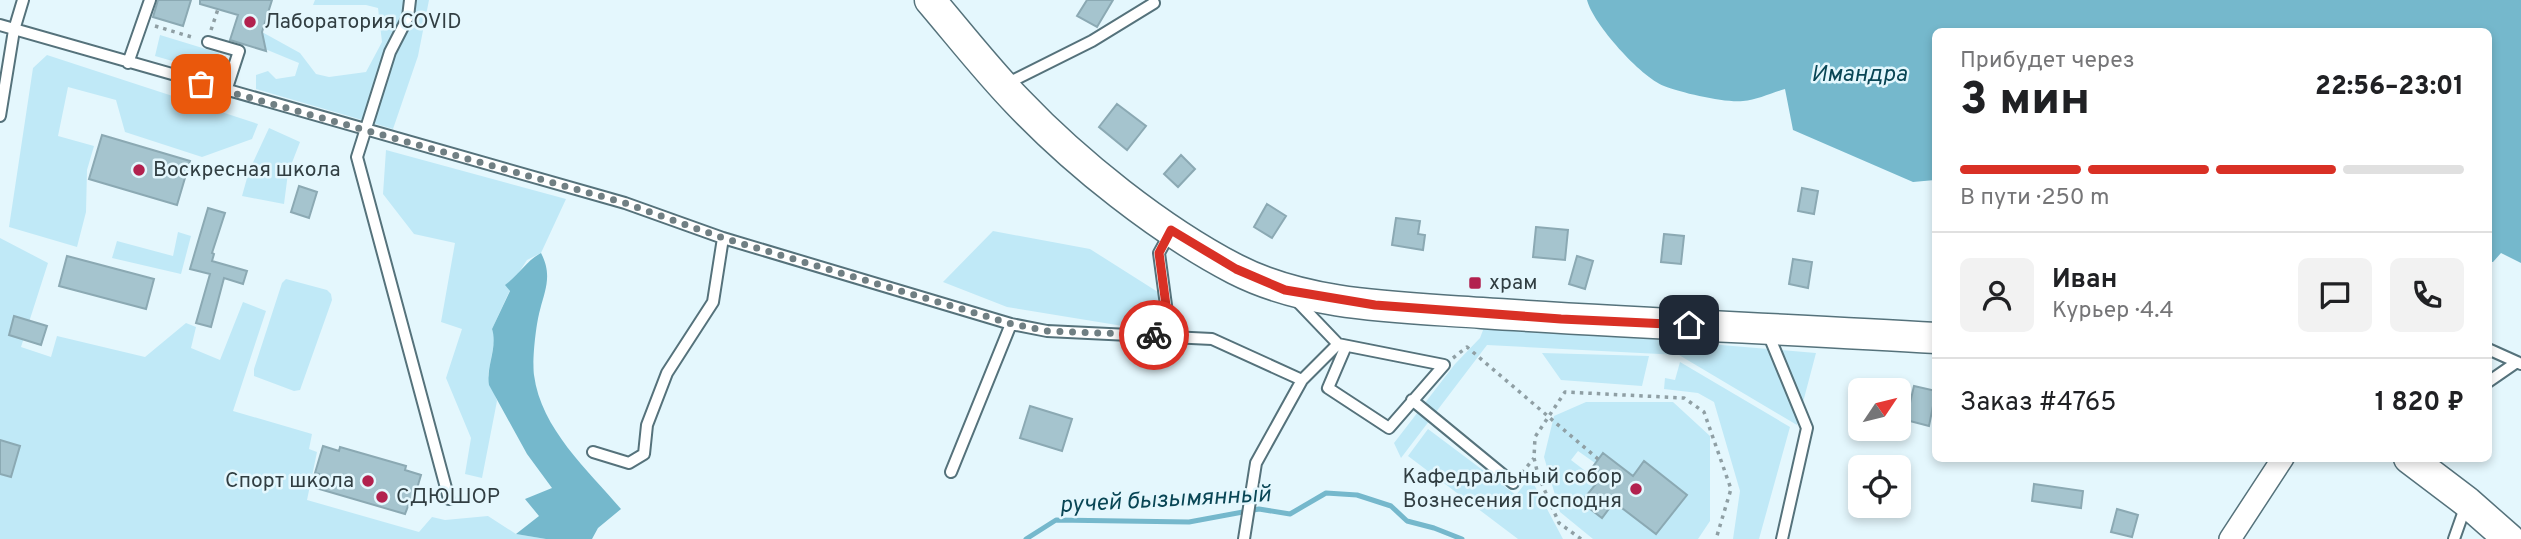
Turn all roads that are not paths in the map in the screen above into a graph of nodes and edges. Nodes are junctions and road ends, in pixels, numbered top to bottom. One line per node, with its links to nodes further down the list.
1 (23, 0): 7 (lane)
2 (150, 0): 9 (lane)
3 (410, 0): 13 (lane)
4 (930, 0): 10 (street)
5 (1154, 3): 10 (lane)
6 (0, 25): 7 (lane)
7 (14, 30): 9 (lane); 12 (lane)
8 (208, 42): 11 (lane)
9 (128, 63): 11 (lane)
10 (1003, 85): 14 (street)
11 (226, 91): 13 (lane)
12 (0, 116)
13 (366, 130): 15 (lane); 32 (lane)
14 (1171, 230): 16 (street); 19 (lane)
15 (723, 238): 17 (lane); 27 (lane)
16 (1285, 290): 18 (street); 21 (lane)
17 (1012, 324): 19 (lane); 30 (lane)
18 (1766, 328): 20 (street); 35 (lane)
19 (1170, 335): 24 (lane)
20 (1932, 338)
21 (1342, 345): 24 (lane); 26 (lane); 26 (lane)
22 (2492, 351): 23 (lane)
23 (2519, 363): 25 (lane)
24 (1302, 380): 34 (lane)
25 (2492, 380)
26 (1412, 400): 31 (lane)
27 (593, 452)
28 (2280, 462): 36 (street)
29 (2414, 462): 33 (street)
30 (951, 472)
31 (1513, 483)
32 (449, 499)
33 (2467, 502): 37 (lane); 38 (street)
34 (1244, 539)
35 (1782, 539)
36 (2230, 539)
37 (2454, 539)
38 (2509, 539)

